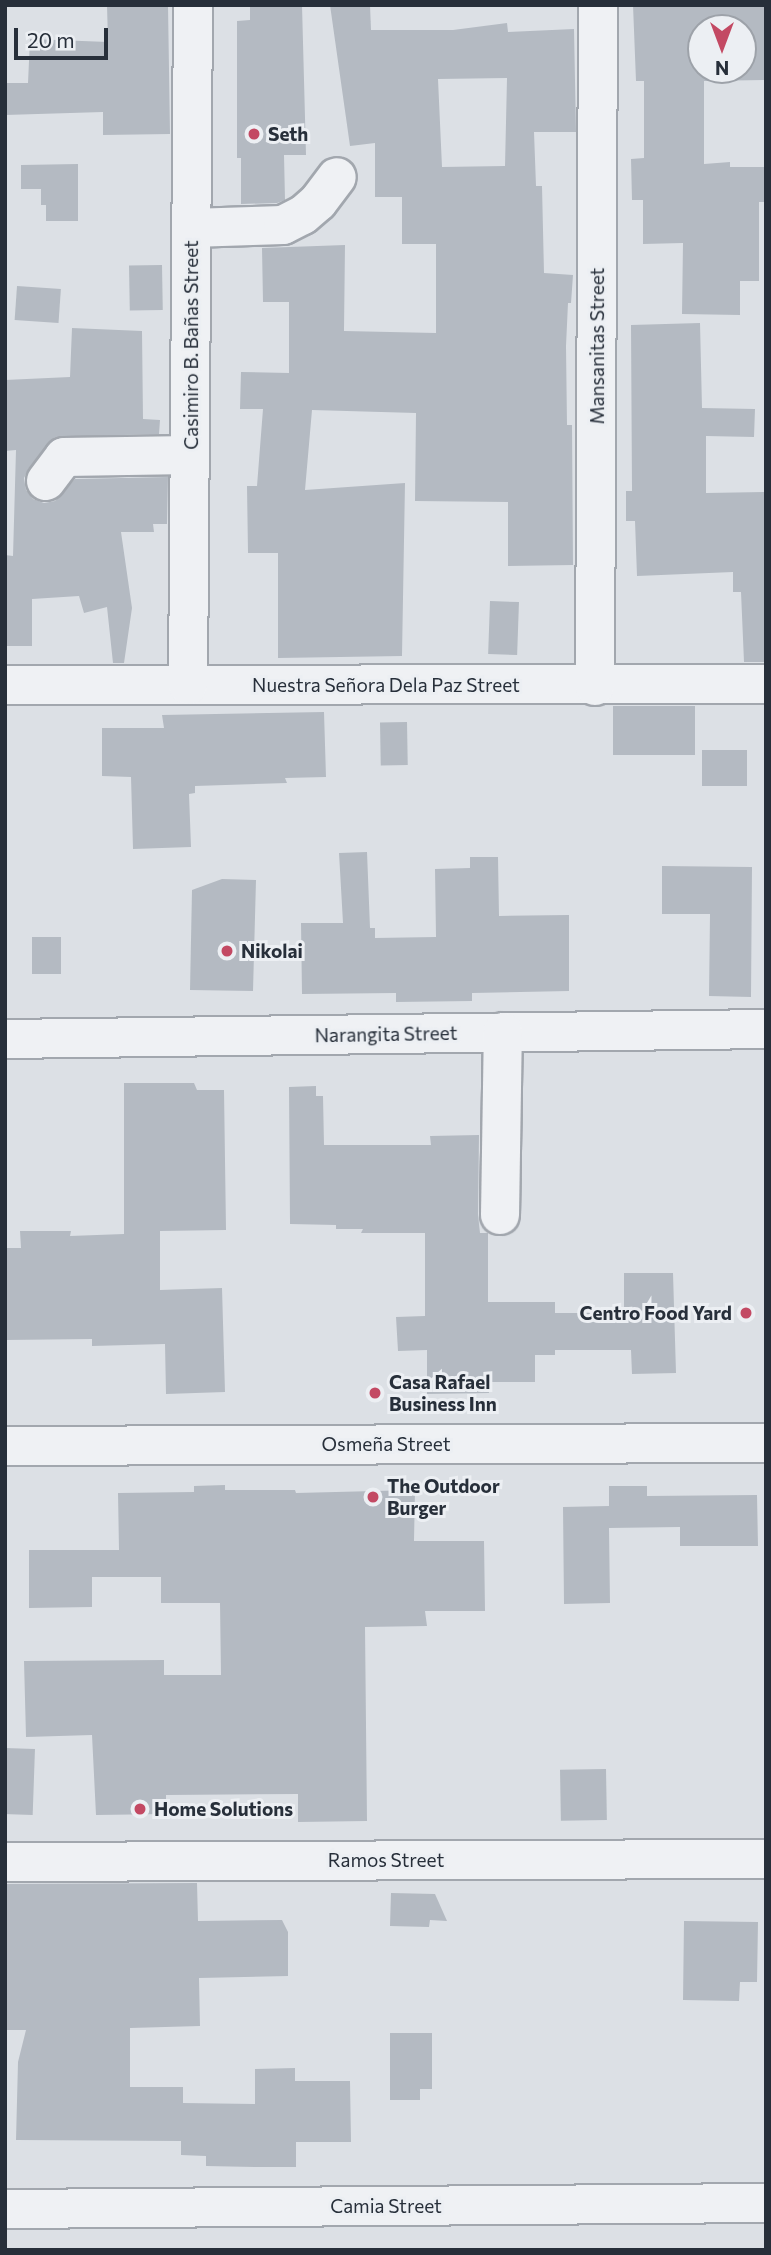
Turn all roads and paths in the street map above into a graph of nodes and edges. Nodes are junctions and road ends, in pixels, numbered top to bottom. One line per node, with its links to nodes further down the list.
1 (193, 5): 4 (street, Casimiro B. Bañas Street)
2 (598, 5): 10 (street, Mansanitas Street)
3 (337, 177): 4 (street)
4 (191, 228): 5 (street, Casimiro B. Bañas Street)
5 (190, 455): 6 (street); 9 (street, Casimiro B. Bañas Street)
6 (46, 481)
7 (766, 684): 10 (street, Nuestra Señora Dela Paz Street)
8 (5, 685): 9 (street, Nuestra Señora Dela Paz Street)
9 (188, 685): 10 (street, Nuestra Señora Dela Paz Street)
10 (595, 686)
11 (766, 1029): 12 (street, Narangita Street)
12 (503, 1032): 13 (street, Narangita Street); 14 (street)
13 (5, 1038)
14 (500, 1214)
15 (766, 1443): 16 (street, Osmeña Street)
16 (5, 1446)
17 (766, 1859): 18 (street, Ramos Street)
18 (5, 1862)
19 (766, 2203): 20 (street, Camia Street)
20 (5, 2209)

